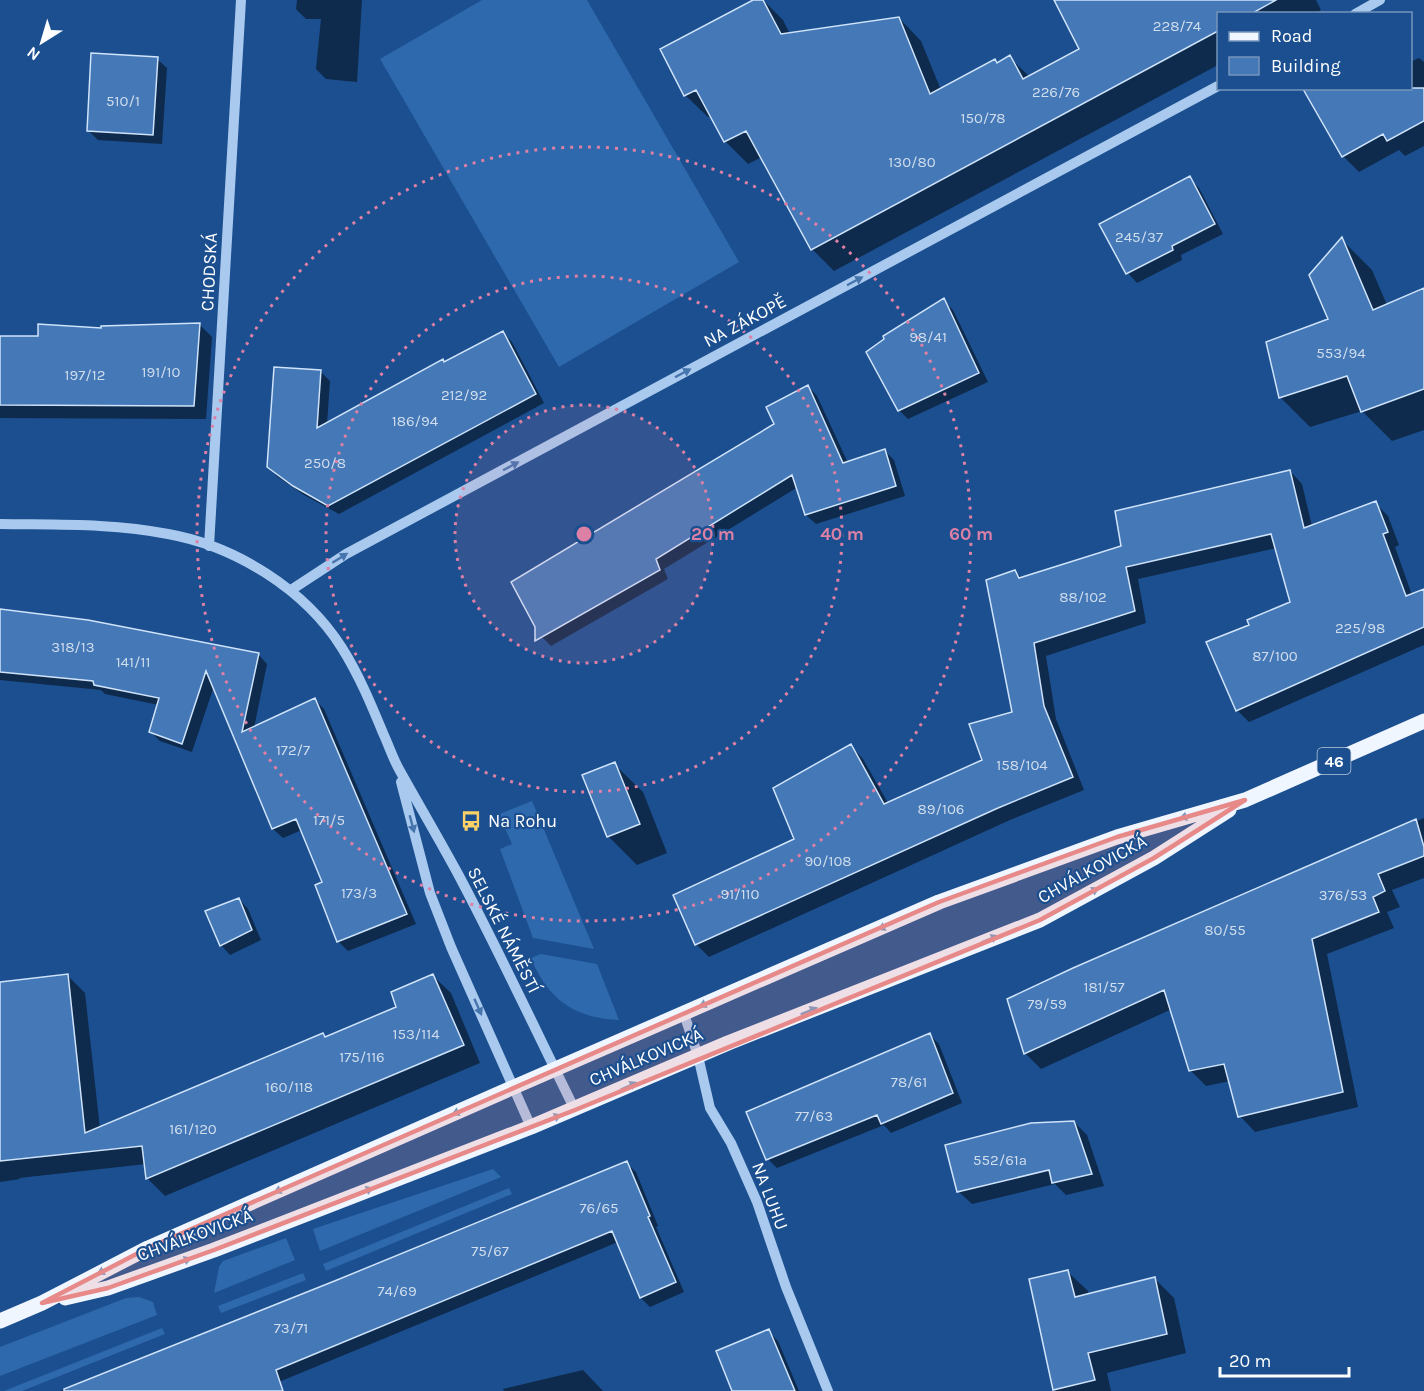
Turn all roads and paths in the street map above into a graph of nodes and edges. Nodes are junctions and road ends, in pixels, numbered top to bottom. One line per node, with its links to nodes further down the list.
1 (241, 0): 6 (street, CHODSKÁ)
2 (1380, 0): 3 (street)
3 (1359, 12)
4 (1217, 87): 7 (street, NA ZÁKOPĚ, one-way to 4)
5 (0, 524): 6 (street, SELSKÉ NÁMĚSTÍ)
6 (209, 546): 7 (street, SELSKÉ NÁMĚSTÍ)
7 (291, 590): 9 (street, SELSKÉ NÁMĚSTÍ)
8 (1424, 721): 10 (main road, CHVÁLKOVICKÁ / 46)
9 (398, 767): 13 (street, SELSKÉ NÁMĚSTÍ); 14 (street, SELSKÉ NÁMĚSTÍ, one-way to 14)
10 (1245, 800): 11 (main road, CHVÁLKOVICKÁ, one-way to 11); 12 (main road, CHVÁLKOVICKÁ, one-way to 10)
11 (684, 1014): 12 (street, NA LUHU); 13 (main road, CHVÁLKOVICKÁ)
12 (698, 1056): 15 (main road, CHVÁLKOVICKÁ, one-way to 12); 19 (street, NA LUHU)
13 (555, 1069): 14 (main road, CHVÁLKOVICKÁ); 15 (street, SELSKÉ NÁMĚSTÍ)
14 (514, 1087): 16 (street, SELSKÉ NÁMĚSTÍ); 17 (main road, CHVÁLKOVICKÁ, one-way to 17)
15 (575, 1110): 16 (main road, CHVÁLKOVICKÁ, one-way to 15)
16 (531, 1127): 17 (main road, CHVÁLKOVICKÁ, one-way to 16)
17 (42, 1303): 18 (main road, CHVÁLKOVICKÁ)
18 (0, 1321)
19 (828, 1391)

